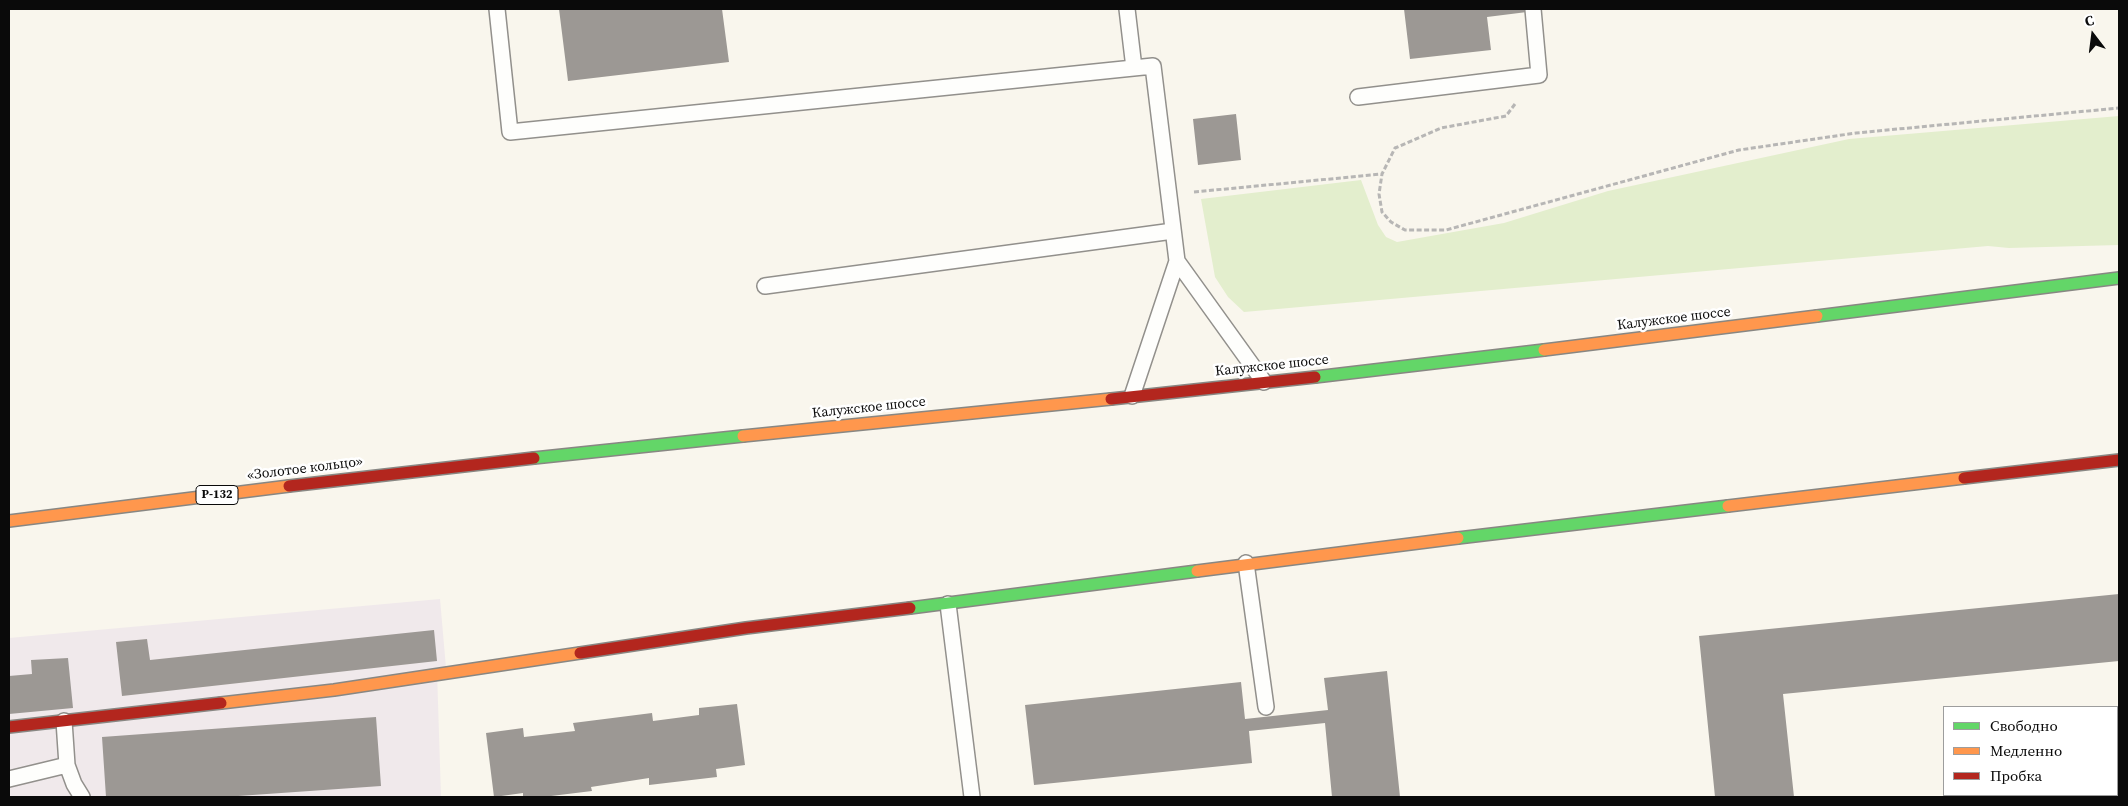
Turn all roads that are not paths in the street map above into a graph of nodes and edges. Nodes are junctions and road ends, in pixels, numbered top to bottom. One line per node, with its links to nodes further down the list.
1 (497, 9): 4 (lane)
2 (1127, 9): 4 (lane)
3 (1533, 9): 5 (lane)
4 (1134, 68): 6 (lane)
5 (1358, 97)
6 (1173, 231): 7 (lane); 9 (lane)
7 (1177, 261): 10 (lane); 11 (lane)
8 (2119, 278): 10 (street, Калужское шоссе)
9 (764, 286)
10 (1264, 382): 11 (street, Калужское шоссе)
11 (1132, 396): 13 (street, Калужское шоссе)
12 (2119, 460): 15 (street)
13 (426, 469): 14 (street, «Золотое кольцо» / Р-132)
14 (9, 521)
15 (1246, 563): 16 (street); 17 (lane)
16 (948, 604): 18 (street); 23 (lane)
17 (1266, 707)
18 (64, 721): 19 (street); 20 (lane)
19 (9, 727)
20 (66, 765): 21 (lane); 22 (lane)
21 (9, 779)
22 (82, 797)
23 (972, 797)

